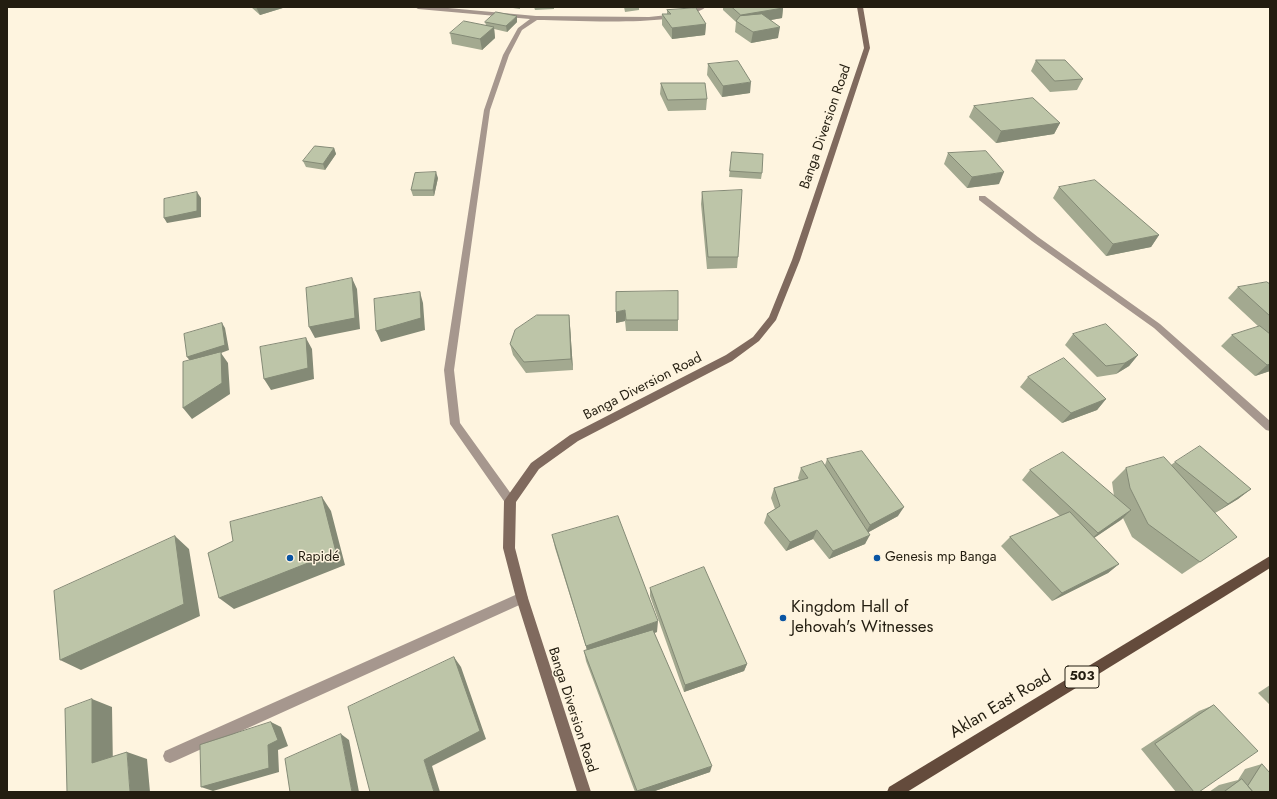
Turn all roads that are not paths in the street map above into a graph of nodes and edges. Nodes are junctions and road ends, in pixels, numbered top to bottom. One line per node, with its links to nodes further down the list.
1 (418, 7): 4 (street)
2 (703, 7): 4 (street)
3 (860, 7): 7 (main road, Banga Diversion Road)
4 (536, 18): 7 (street)
5 (982, 198): 6 (street)
6 (1270, 427)
7 (510, 501): 9 (main road, Banga Diversion Road)
8 (1270, 561): 12 (main road, Aklan East Road / 503)
9 (522, 598): 10 (street); 11 (main road, Banga Diversion Road)
10 (170, 756)
11 (584, 792)
12 (894, 792)

